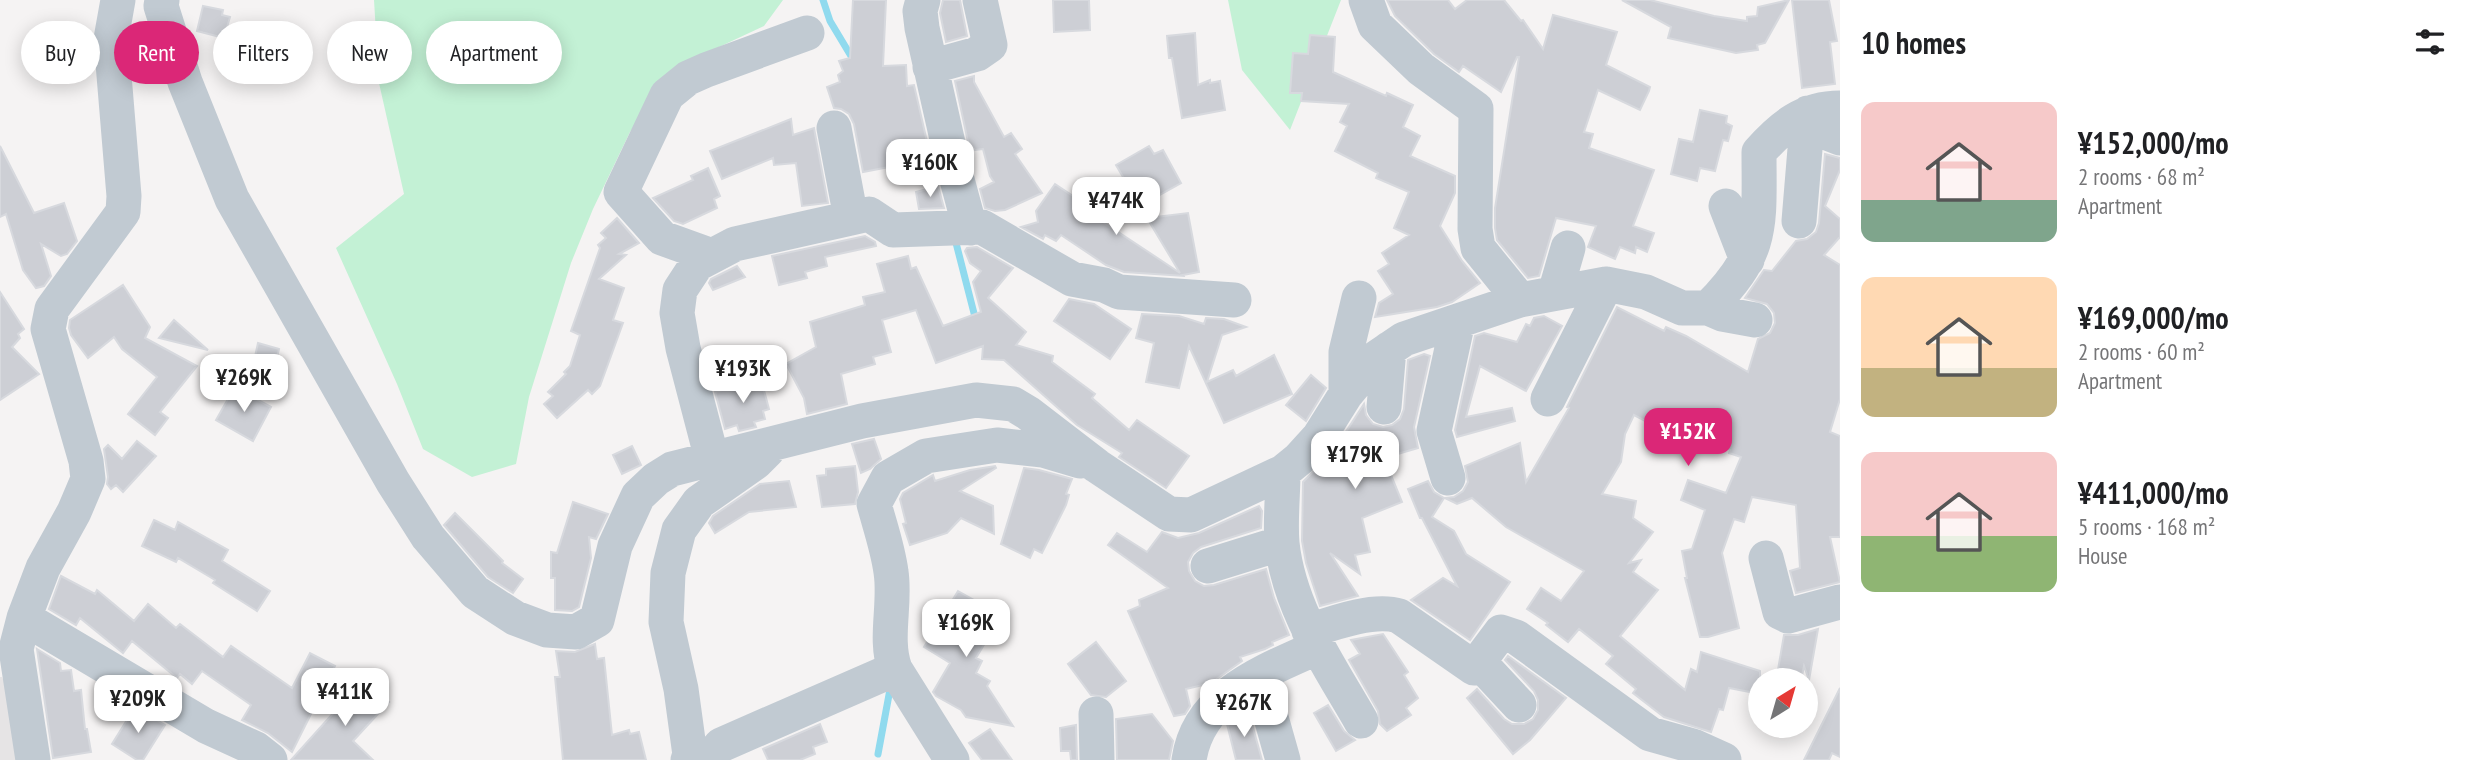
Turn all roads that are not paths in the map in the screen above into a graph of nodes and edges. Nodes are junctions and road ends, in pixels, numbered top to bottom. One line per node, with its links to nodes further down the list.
1 (118, 0): 39 (street)
2 (162, 0): 31 (street)
3 (923, 0): 7 (street)
4 (980, 0): 7 (street)
5 (1366, 0): 22 (street)
6 (807, 33): 16 (street)
7 (930, 67): 14 (street)
8 (1818, 115): 10 (street); 13 (street); 17 (street)
9 (834, 128): 12 (street)
10 (1840, 138)
11 (1726, 206): 17 (street)
12 (851, 218): 14 (street); 16 (street)
13 (1799, 221)
14 (971, 228): 21 (street)
15 (1568, 248): 19 (street)
16 (712, 256): 31 (street)
17 (1747, 260): 23 (street)
18 (1605, 284): 19 (street); 23 (street); 28 (street)
19 (1555, 293): 22 (street)
20 (1359, 298): 27 (street)
21 (1234, 300)
22 (1520, 300): 25 (street)
23 (1708, 308): 24 (street)
24 (1755, 320)
25 (1458, 321): 26 (street); 34 (street)
26 (1389, 349): 27 (street); 29 (street)
27 (1346, 394): 33 (street)
28 (1548, 398)
29 (1384, 407)
30 (775, 443): 31 (street); 32 (street); 50 (street)
31 (712, 459)
32 (1097, 466): 33 (street); 43 (street)
33 (1283, 472): 35 (street)
34 (1448, 478)
35 (1282, 543): 37 (street); 40 (street)
36 (1766, 558): 38 (street)
37 (1208, 566)
38 (1840, 602)
39 (24, 618): 42 (street); 49 (street)
40 (1313, 639): 41 (street); 44 (street); 47 (street)
41 (1479, 662): 45 (street); 56 (street)
42 (10, 664): 48 (street)
43 (895, 668): 51 (street); 52 (street)
44 (1259, 675): 54 (street); 55 (street)
45 (1519, 705)
46 (1096, 713): 53 (street)
47 (1361, 720)
48 (33, 760)
49 (270, 760)
50 (688, 760)
51 (709, 760)
52 (952, 760)
53 (1097, 760)
54 (1189, 760)
55 (1283, 760)
56 (1724, 760)

